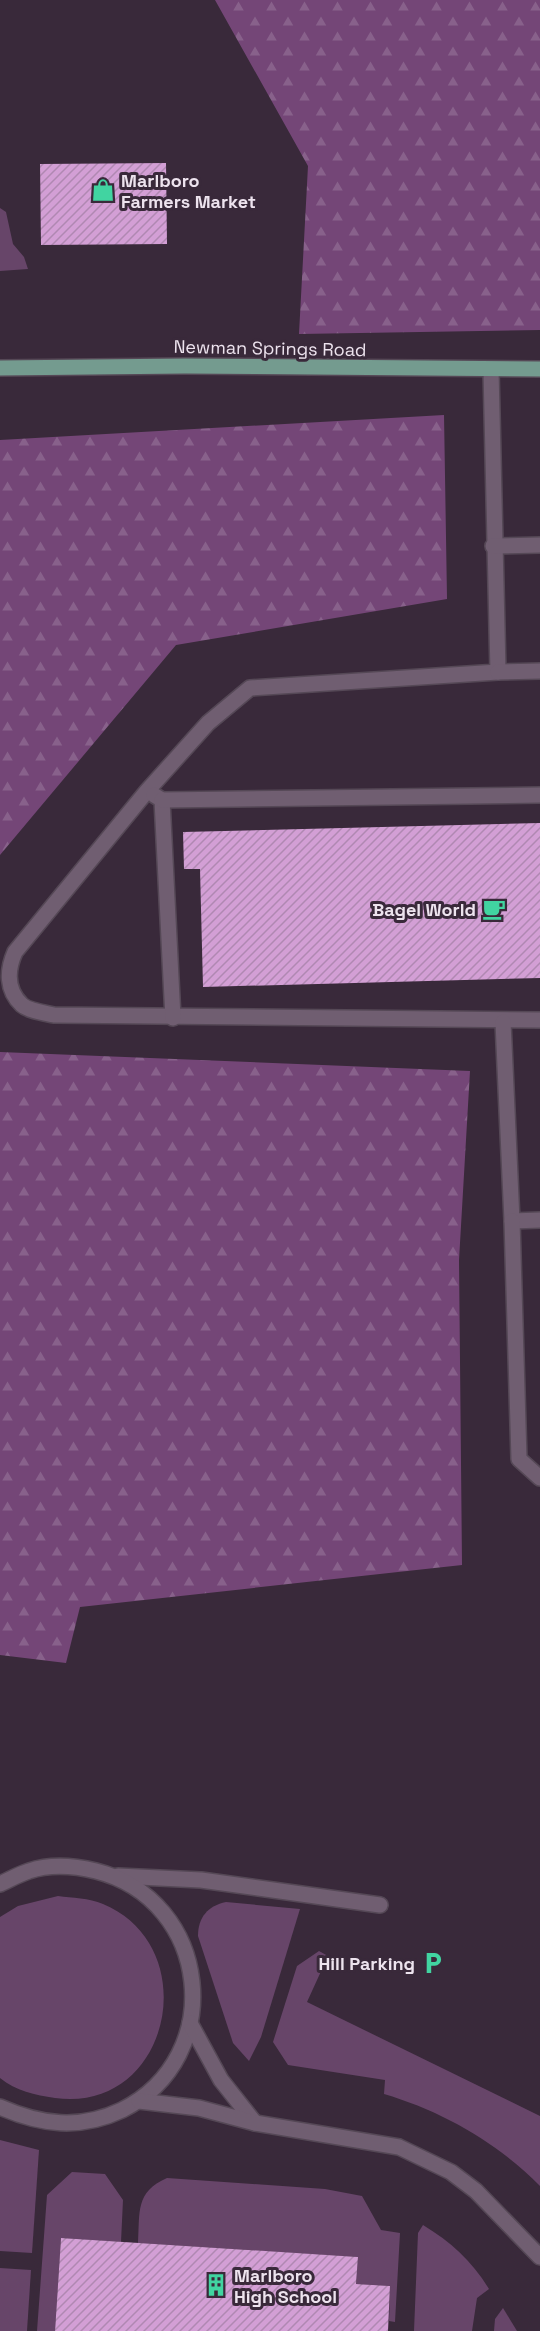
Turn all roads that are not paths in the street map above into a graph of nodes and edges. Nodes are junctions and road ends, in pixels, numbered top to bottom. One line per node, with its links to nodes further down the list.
1 (0, 368): 3 (main road, Newman Springs Road)
2 (540, 369): 3 (main road, Newman Springs Road)
3 (491, 370): 5 (lane)
4 (540, 545): 5 (lane)
5 (493, 546): 7 (lane)
6 (540, 671): 7 (lane)
7 (498, 672): 8 (lane)
8 (147, 791): 10 (lane); 11 (lane)
9 (540, 795): 10 (lane)
10 (162, 800): 11 (lane)
11 (173, 1018): 13 (lane)
12 (540, 1020): 13 (lane)
13 (503, 1022): 15 (lane)
14 (540, 1220): 15 (lane)
15 (512, 1221): 16 (lane)
16 (540, 1478)
17 (116, 1876): 18 (lane); 19 (lane); 20 (lane)
18 (0, 1884)
19 (380, 1905)
20 (190, 2023): 21 (lane); 23 (lane)
21 (139, 2101): 22 (lane); 23 (lane)
22 (0, 2107)
23 (255, 2123): 24 (lane)
24 (540, 2258)

